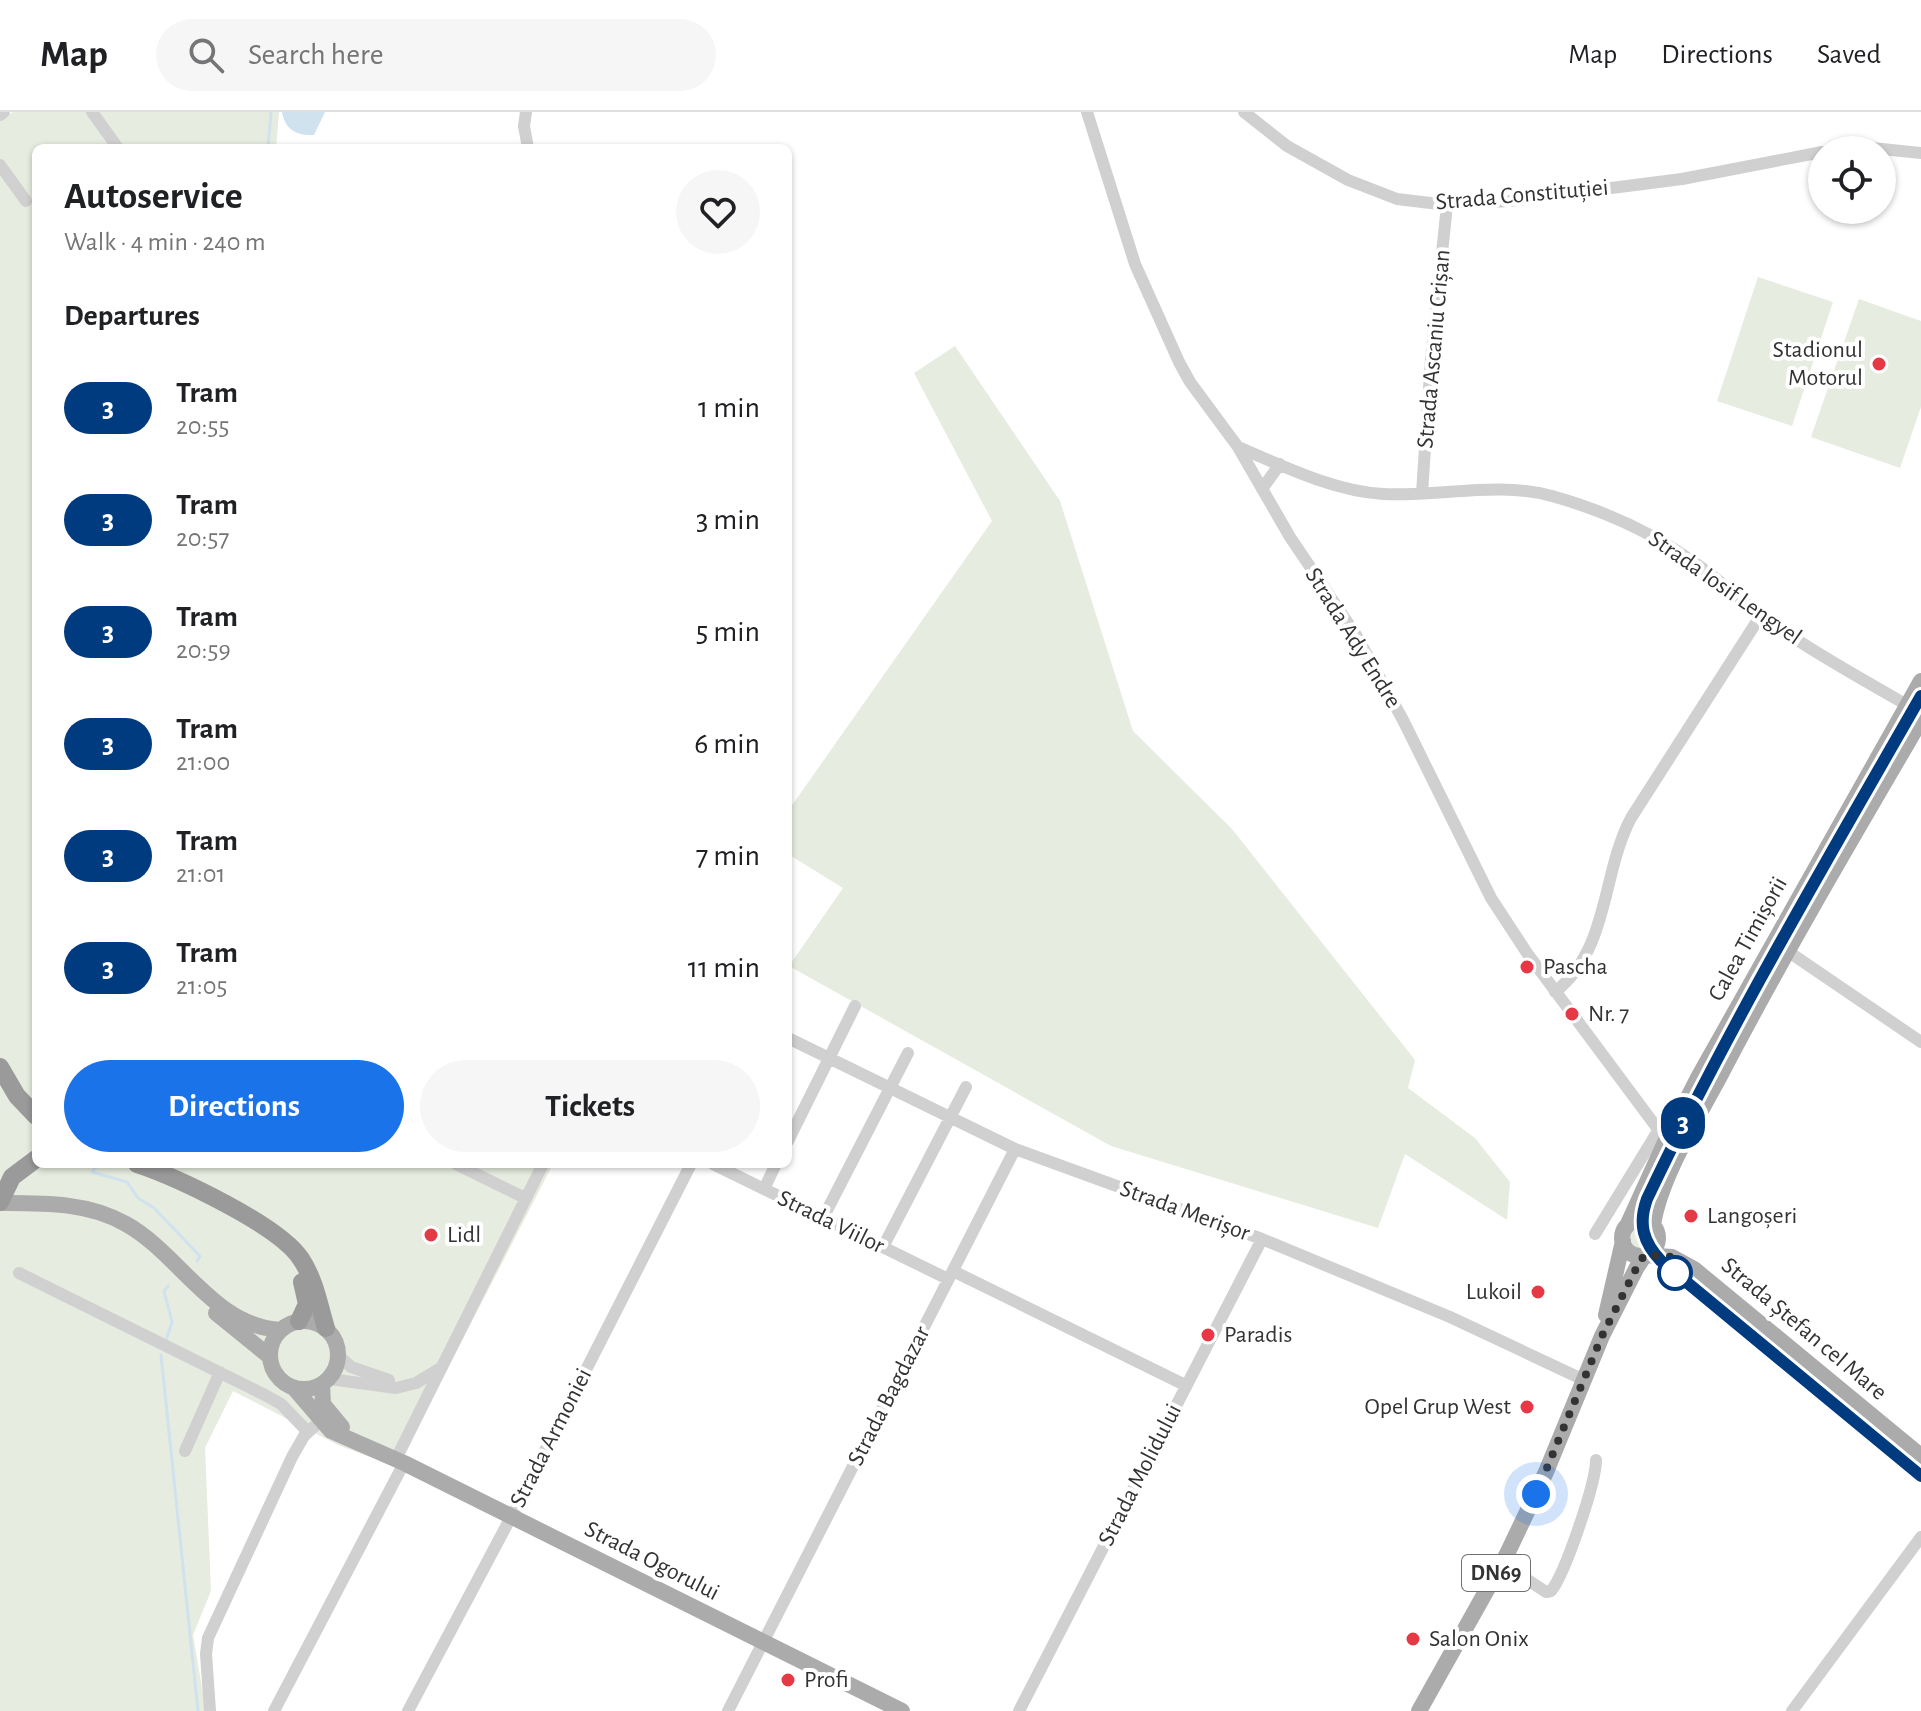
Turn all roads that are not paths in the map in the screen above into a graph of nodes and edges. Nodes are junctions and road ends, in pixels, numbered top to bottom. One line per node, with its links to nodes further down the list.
1 (92, 112): 5 (street)
2 (526, 112): 6 (street)
3 (1087, 112): 13 (street, Strada Ady Endre)
4 (1244, 112): 12 (street, Strada Constituției)
5 (115, 144)
6 (527, 144)
7 (1896, 150): 8 (street)
8 (1921, 153)
9 (1808, 155): 12 (street, Strada Constituției)
10 (0, 165): 11 (street)
11 (26, 201)
12 (1447, 205): 16 (street, Strada Ascaniu Crișan)
13 (1238, 447): 14 (street, Strada Iosif Lengyel); 15 (street, Strada Ady Endre)
14 (1280, 464): 15 (street); 16 (street, Strada Iosif Lengyel)
15 (1262, 489): 22 (street, Strada Ady Endre)
16 (1422, 493): 17 (street, Strada Iosif Lengyel)
17 (1761, 615): 19 (street, Strada Iosif Lengyel); 22 (street)
18 (1921, 681): 19 (main road, Calea Timișorii / DN69)
19 (1907, 705): 34 (main road, Calea Timișorii / DN69)
20 (1921, 720): 21 (main road, Calea Timișorii / DN69)
21 (1786, 950): 25 (street); 48 (main road, Calea Timișorii / DN69)
22 (1555, 992): 34 (street, Strada Ady Endre)
23 (855, 1006): 27 (street)
24 (792, 1040): 27 (street, Strada Merișor)
25 (1921, 1042)
26 (908, 1053): 29 (street)
27 (829, 1058): 29 (street, Strada Merișor); 33 (street)
28 (0, 1067): 31 (highway)
29 (889, 1087): 32 (street, Strada Merișor); 47 (street)
30 (966, 1087): 32 (street)
31 (32, 1112)
32 (951, 1116): 35 (street, Strada Merișor); 52 (street)
33 (792, 1133)
34 (1662, 1135): 49 (main road, Calea Timișorii / DN69); 50 (street)
35 (1015, 1149): 51 (street, Strada Merișor); 57 (street, Strada Bagdazar)
36 (32, 1162): 46 (highway)
37 (148, 1168): 45 (highway)
38 (464, 1168): 44 (street)
39 (541, 1168): 44 (street)
40 (689, 1168): 76 (street, Strada Armoniei)
41 (721, 1168): 43 (street, Strada Viilor)
42 (774, 1168): 43 (street)
43 (764, 1189): 47 (street, Strada Viilor)
44 (525, 1198): 64 (street)
45 (214, 1200): 58 (highway); 59 (highway)
46 (0, 1202): 53 (main road)
47 (823, 1218): 52 (street, Strada Viilor)
48 (1655, 1227): 49 (main road); 54 (main road, DN69); 55 (main road, Strada Ștefan cel Mare)
49 (1625, 1233): 54 (main road); 61 (main road, Calea Timișorii / DN69)
50 (1595, 1234)
51 (1262, 1239): 67 (street, Strada Merișor); 69 (street, Strada Molidului)
52 (883, 1247): 57 (street, Strada Viilor)
53 (166, 1255): 60 (main road); 62 (main road)
54 (1645, 1255): 55 (main road, Strada Ștefan cel Mare); 61 (main road, Calea Timișorii / DN69)
55 (1694, 1269): 73 (main road, Strada Ștefan cel Mare)
56 (19, 1273): 65 (street)
57 (951, 1275): 69 (street, Strada Viilor); 79 (street, Strada Bagdazar)
58 (299, 1321): 59 (main road); 60 (main road)
59 (326, 1328): 63 (main road)
60 (281, 1330): 62 (main road)
61 (1602, 1336): 67 (main road, Calea Timișorii / DN69)
62 (269, 1356): 70 (main road)
63 (339, 1356): 66 (street); 68 (main road)
64 (441, 1368): 66 (street); 75 (street)
65 (220, 1372): 71 (street); 72 (street)
66 (424, 1376): 68 (street)
67 (1584, 1380): 78 (main road, Calea Timișorii / DN69)
68 (326, 1382): 70 (main road); 75 (main road, Strada Ogorului)
69 (1185, 1385): 85 (street, Strada Molidului)
70 (294, 1388): 71 (main road, Strada Ogorului)
71 (314, 1426): 75 (main road, Strada Ogorului); 80 (street)
72 (185, 1451)
73 (1921, 1456)
74 (1596, 1460): 78 (street)
75 (395, 1462): 76 (main road, Strada Ogorului); 81 (street)
76 (511, 1517): 79 (main road, Strada Ogorului); 82 (street, Strada Armoniei)
77 (1921, 1537): 87 (street)
78 (1502, 1563): 86 (main road, Calea Timișorii / DN69)
79 (762, 1643): 83 (street, Strada Bagdazar); 84 (main road, Strada Ogorului)
80 (210, 1711)
81 (274, 1711)
82 (408, 1711)
83 (728, 1711)
84 (902, 1711)
85 (1019, 1711)
86 (1419, 1711)
87 (1792, 1711)

